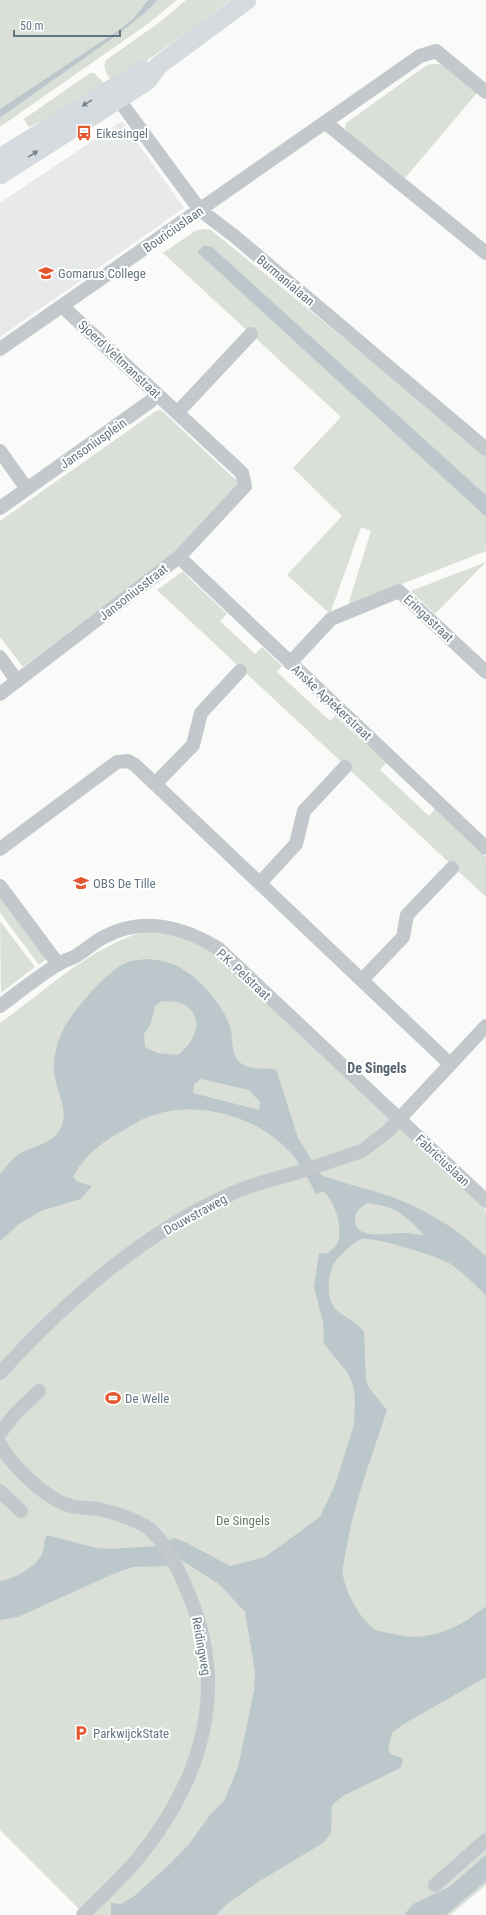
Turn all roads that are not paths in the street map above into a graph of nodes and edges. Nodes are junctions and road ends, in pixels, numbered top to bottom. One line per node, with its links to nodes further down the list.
1 (247, 0): 3 (street)
2 (486, 92): 4 (street, Bouriciuslaan)
3 (115, 94): 5 (street, one-way to 5); 6 (street, one-way to 3); 7 (street, Burmanialaan)
4 (326, 123): 7 (street, Bouriciuslaan); 8 (street)
5 (0, 158)
6 (0, 174)
7 (200, 210): 9 (street, Bouriciuslaan); 14 (street, Burmanialaan)
8 (486, 252)
9 (62, 306): 11 (street, Bouriciuslaan); 12 (street, Sjoerd Veltmanstraat)
10 (251, 334): 13 (street)
11 (0, 349)
12 (157, 394): 13 (street, Sjoerd Veltmanstraat); 17 (street, Jansoniusplein)
13 (177, 413): 16 (street, Sjoerd Veltmanstraat)
14 (486, 449)
15 (0, 451): 17 (street)
16 (242, 473): 19 (street, Jansoniusstraat)
17 (27, 489): 18 (street, Jansoniusplein)
18 (0, 508)
19 (179, 557): 21 (street, Anske Aptekerstraat); 24 (street, Jansoniusstraat)
20 (0, 657): 24 (street)
21 (290, 663): 23 (street, Eringastraat); 28 (street, Anske Aptekerstraat)
22 (240, 671): 27 (street)
23 (486, 672)
24 (18, 681): 25 (street, Jansoniusstraat)
25 (0, 694)
26 (345, 767): 31 (street)
27 (156, 784): 29 (street); 31 (street)
28 (486, 848)
29 (0, 849)
30 (452, 868): 34 (street)
31 (260, 883): 34 (street)
32 (0, 886): 33 (street)
33 (58, 964): 35 (street); 38 (street, P.K. Pelstraat)
34 (362, 980): 37 (street)
35 (0, 1006)
36 (486, 1026): 37 (street, Douwstraweg)
37 (450, 1064): 38 (street, Douwstraweg)
38 (399, 1118): 39 (street, Fabriciuslaan); 40 (street, Douwstraweg)
39 (486, 1201)
40 (0, 1373)
41 (39, 1391): 42 (street)
42 (0, 1433)
43 (0, 1444): 48 (street, Reidingweg)
44 (0, 1491): 45 (street)
45 (21, 1511)
46 (486, 1840): 47 (street)
47 (434, 1885)
48 (83, 1915)

